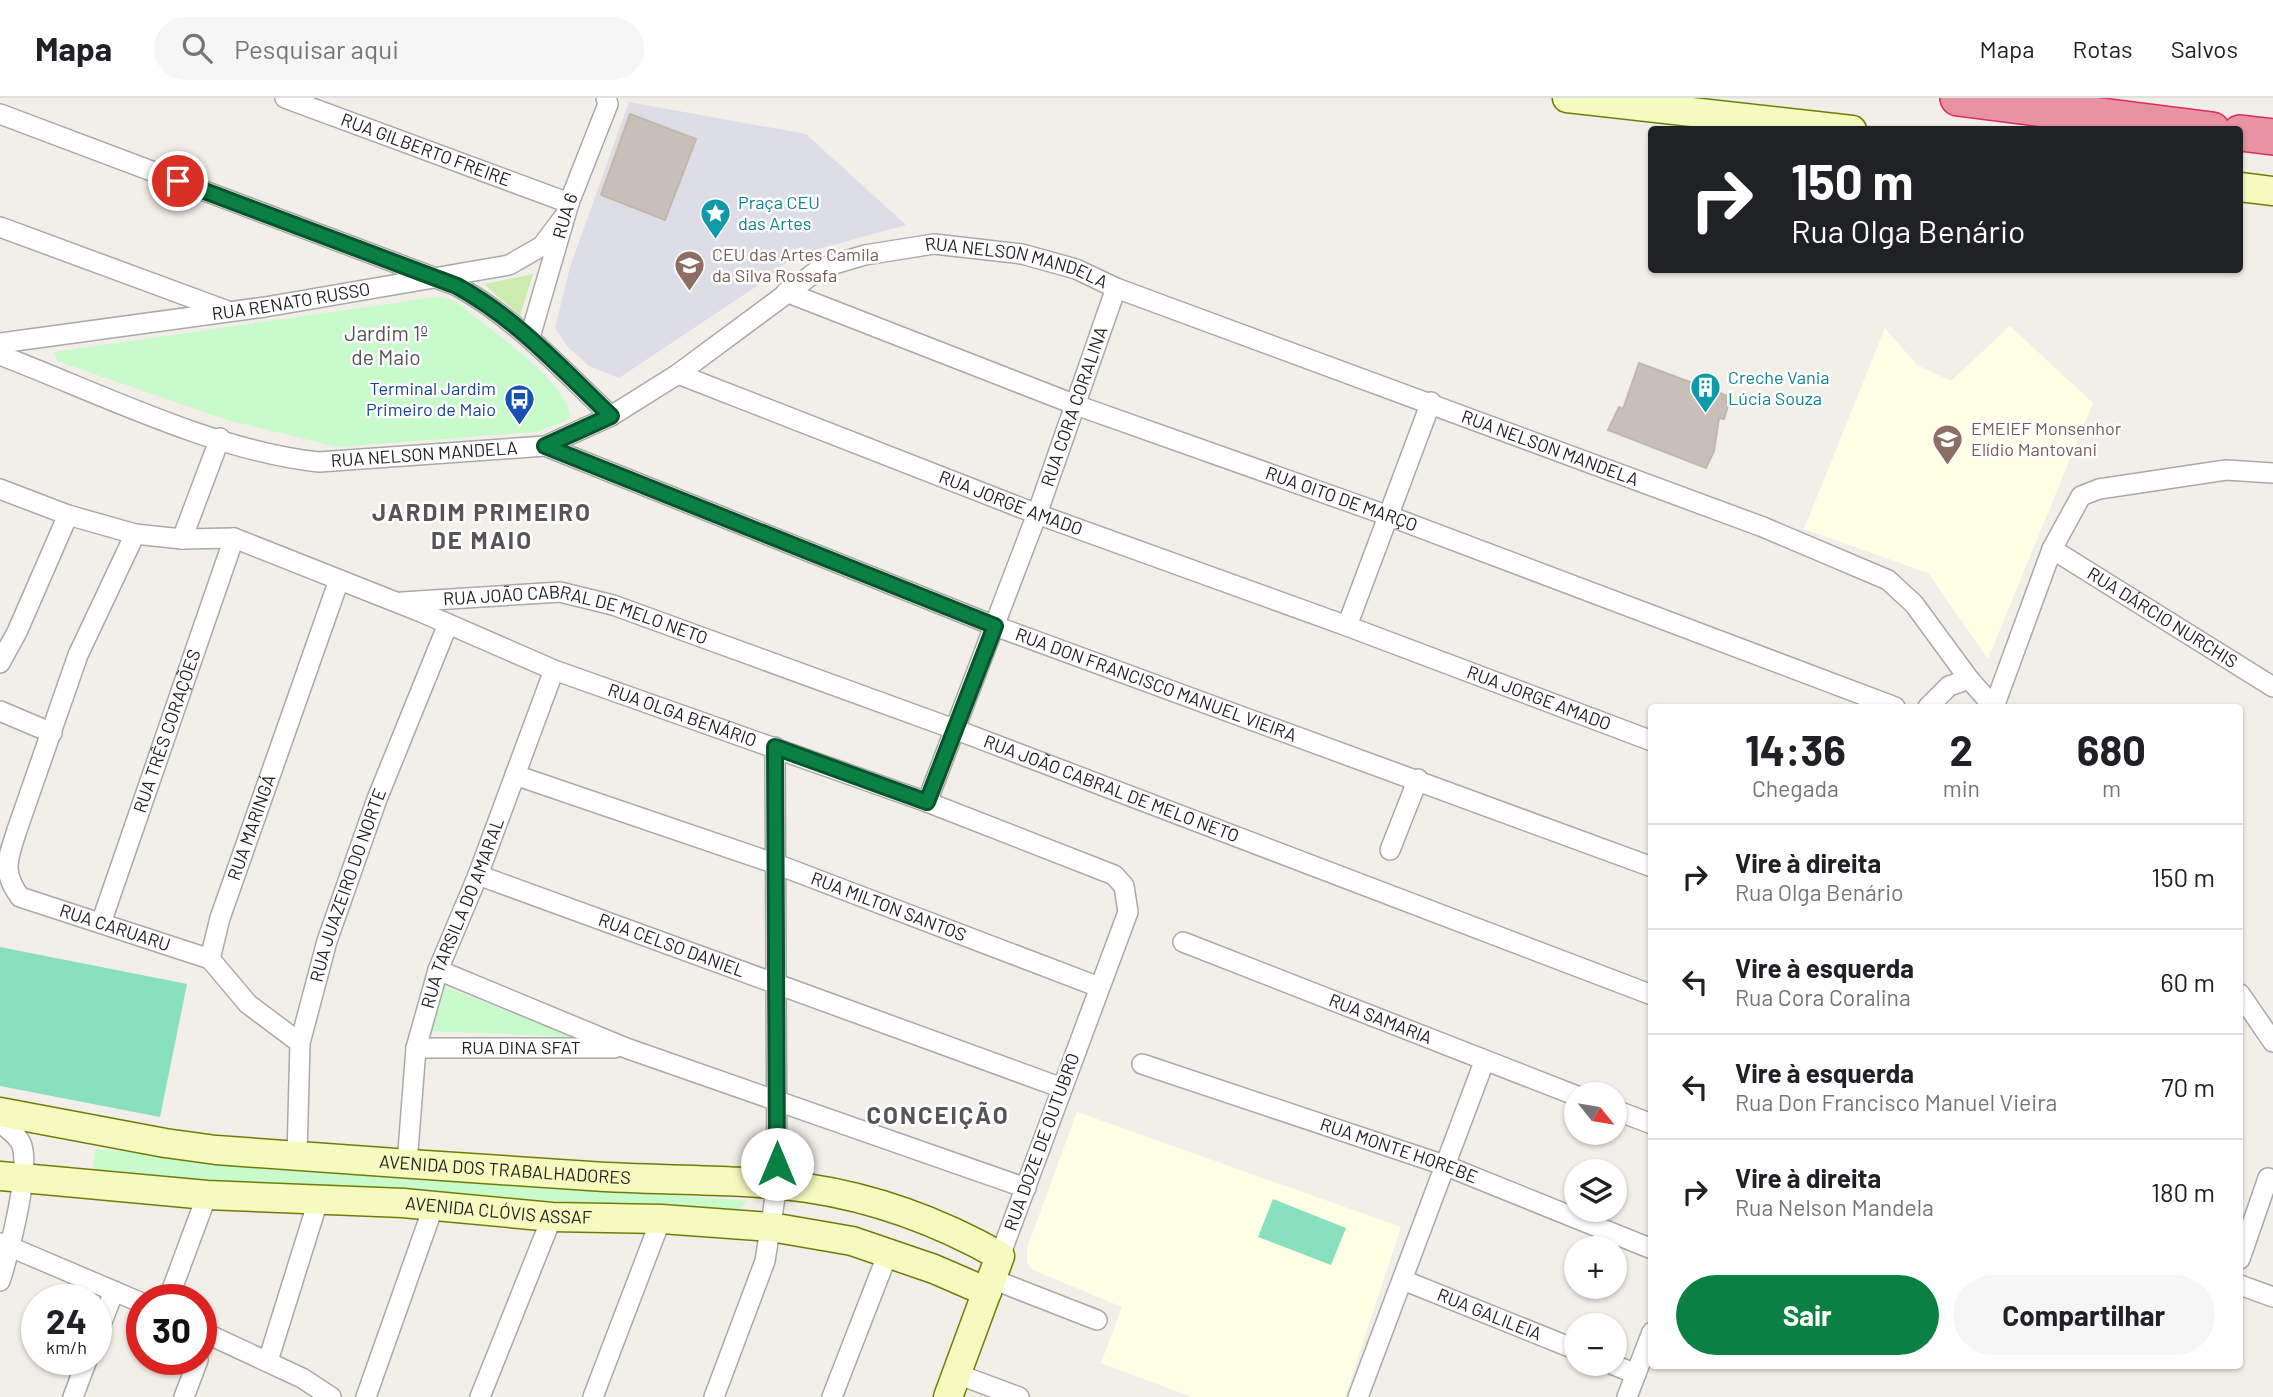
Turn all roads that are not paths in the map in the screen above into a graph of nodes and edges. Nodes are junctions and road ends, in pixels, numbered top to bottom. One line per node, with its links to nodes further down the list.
1 (285, 98): 12 (street, RUA GILBERTO FREIRE)
2 (606, 98): 12 (street, RUA 6)
3 (1567, 98): 6 (street)
4 (1958, 98): 7 (highway)
5 (0, 114): 14 (street)
6 (1816, 126)
7 (2179, 126)
8 (2243, 133): 9 (highway)
9 (2273, 137)
10 (2243, 187): 11 (street)
11 (2273, 191)
12 (566, 210): 14 (street, RUA RENATO RUSSO); 18 (street, RUA 6)
13 (0, 227): 17 (street)
14 (433, 277): 17 (street, RUA RENATO RUSSO); 18 (street)
15 (1116, 288): 16 (street, RUA NELSON MANDELA); 22 (street, RUA NELSON MANDELA); 23 (street, RUA CORA CORALINA)
16 (786, 292): 21 (street, RUA NELSON MANDELA); 23 (street, RUA OITO DE MARÇO)
17 (226, 311): 19 (street, RUA RENATO RUSSO)
18 (530, 337): 24 (street)
19 (0, 343)
20 (0, 355): 25 (street, RUA NELSON MANDELA)
21 (678, 374): 24 (street, RUA NELSON MANDELA); 29 (street, RUA JORGE AMADO)
22 (1431, 402): 31 (street); 44 (street, RUA NELSON MANDELA)
23 (1076, 405): 29 (street, RUA CORA CORALINA); 31 (street, RUA OITO DE MARÇO)
24 (611, 416): 26 (street, RUA NELSON MANDELA)
25 (220, 438): 26 (street, RUA NELSON MANDELA); 34 (street)
26 (545, 446): 39 (street, RUA DON FRANCISCO MANUEL VIEIRA)
27 (2273, 473): 35 (street)
28 (0, 489): 30 (street)
29 (1037, 514): 39 (street, RUA CORA CORALINA); 40 (street, RUA JORGE AMADO)
30 (68, 515): 32 (street); 41 (street)
31 (1389, 516): 40 (street); 46 (street, RUA OITO DE MARÇO)
32 (135, 534): 34 (street); 52 (street)
33 (234, 538): 34 (street); 36 (street, RUA OLGA BENÁRIO); 64 (street, RUA TRÊS CORAÇÕES)
34 (182, 539)
35 (2052, 549): 45 (street, RUA DÁRCIO NURCHIS); 49 (street)
36 (339, 580): 37 (street, RUA OLGA BENÁRIO); 66 (street, RUA MARINGÁ)
37 (397, 603): 38 (street, RUA OLGA BENÁRIO); 51 (street, RUA JOÃO CABRAL DE MELO NETO)
38 (448, 624): 43 (street, RUA OLGA BENÁRIO); 72 (street, RUA JUAZEIRO DO NORTE)
39 (995, 626): 51 (street, RUA CORA CORALINA); 56 (street, RUA DON FRANCISCO MANUEL VIEIRA)
40 (1348, 626): 53 (street, RUA JORGE AMADO)
41 (9, 628): 42 (street)
42 (0, 663)
43 (554, 670): 54 (street, RUA OLGA BENÁRIO); 55 (street, RUA TARSILA DO AMARAL)
44 (1969, 679): 47 (street); 48 (street, RUA NELSON MANDELA)
45 (2273, 687)
46 (1887, 704)
47 (1931, 704)
48 (1992, 704)
49 (1995, 704)
50 (0, 711): 52 (street)
51 (954, 729): 57 (street, RUA CORA CORALINA); 70 (street, RUA JOÃO CABRAL DE MELO NETO)
52 (52, 733): 58 (street)
53 (1648, 739)
54 (775, 747): 57 (street, RUA OLGA BENÁRIO); 60 (street)
55 (515, 775): 60 (street, RUA MILTON SANTOS); 62 (street, RUA TARSILA DO AMARAL)
56 (1418, 779): 59 (street); 61 (street, RUA DON FRANCISCO MANUEL VIEIRA)
57 (927, 802): 63 (street, RUA OLGA BENÁRIO)
58 (8, 827): 64 (street, RUA CARUARU)
59 (1390, 850)
60 (776, 863): 68 (street); 69 (street, RUA MILTON SANTOS)
61 (1648, 865)
62 (478, 875): 67 (street, RUA TARSILA DO AMARAL); 68 (street, RUA CELSO DANIEL)
63 (1124, 886): 69 (street, RUA DOZE DE OUTUBRO)
64 (100, 923): 66 (street, RUA CARUARU)
65 (1183, 942): 76 (street, RUA SAMARIA)
66 (210, 958): 72 (street)
67 (438, 970): 74 (street, RUA TARSILA DO AMARAL); 75 (street, RUA DINA SFAT)
68 (778, 983): 78 (street, RUA CELSO DANIEL); 80 (street)
69 (1099, 987): 78 (street, RUA DOZE DE OUTUBRO)
70 (1648, 993)
71 (2243, 998): 73 (street)
72 (300, 1042): 87 (street, RUA JUAZEIRO DO NORTE)
73 (2273, 1042)
74 (416, 1048): 75 (street, RUA DINA SFAT); 88 (street, RUA TARSILA DO AMARAL)
75 (626, 1048): 80 (street, RUA DINA SFAT)
76 (1484, 1062): 79 (street, RUA SAMARIA); 89 (street)
77 (1142, 1064): 89 (street, RUA MONTE HOREBE)
78 (1062, 1088): 93 (street, RUA DOZE DE OUTUBRO)
79 (1564, 1091)
80 (777, 1100): 92 (street); 93 (street, RUA DINA SFAT)
81 (0, 1112): 83 (street, AVENIDA DOS TRABALHADORES)
82 (1628, 1115): 84 (street)
83 (55, 1122): 86 (street); 87 (street, AVENIDA DOS TRABALHADORES)
84 (1648, 1122)
85 (0, 1123): 86 (street)
86 (23, 1147): 90 (street)
87 (297, 1156): 88 (street, AVENIDA DOS TRABALHADORES)
88 (407, 1164): 92 (street, AVENIDA DOS TRABALHADORES)
89 (1444, 1165): 101 (street, RUA MONTE HOREBE); 106 (street)
90 (11, 1177): 94 (street, AVENIDA CLÓVIS ASSAF); 100 (street)
91 (2268, 1178): 102 (street)
92 (777, 1185): 99 (street); 104 (street, AVENIDA DOS TRABALHADORES)
93 (1026, 1188): 104 (street, RUA DOZE DE OUTUBRO)
94 (207, 1195): 95 (street, AVENIDA CLÓVIS ASSAF); 107 (street)
95 (318, 1200): 96 (street, AVENIDA CLÓVIS ASSAF); 117 (street)
96 (434, 1205): 97 (street, AVENIDA CLÓVIS ASSAF); 129 (street)
97 (552, 1217): 98 (street, AVENIDA CLÓVIS ASSAF); 130 (street)
98 (661, 1219): 99 (street, AVENIDA CLÓVIS ASSAF); 131 (street)
99 (771, 1227): 103 (street, AVENIDA CLÓVIS ASSAF); 132 (street)
100 (6, 1245): 105 (street); 109 (street)
101 (1648, 1246)
102 (2243, 1250)
103 (888, 1253): 104 (street, AVENIDA CLÓVIS ASSAF); 133 (street)
104 (993, 1276): 113 (street); 123 (street, RUA DOZE DE OUTUBRO)
105 (0, 1280)
106 (1403, 1280): 116 (street, RUA GALILEIA); 124 (street)
107 (175, 1284)
108 (2243, 1286): 112 (street)
109 (114, 1291): 110 (street); 111 (street)
110 (112, 1296)
111 (126, 1296)
112 (2273, 1297)
113 (1097, 1320)
114 (1648, 1342): 119 (street)
115 (217, 1343): 117 (street)
116 (1564, 1345)
117 (268, 1362): 122 (street)
118 (1627, 1370): 119 (street)
119 (1636, 1374): 135 (street)
120 (81, 1375): 125 (street)
121 (192, 1375): 126 (street)
122 (302, 1378): 127 (street); 128 (street)
123 (953, 1386): 134 (street)
124 (1363, 1396)
125 (73, 1397)
126 (184, 1397)
127 (295, 1397)
128 (331, 1397)
129 (366, 1397)
130 (480, 1397)
131 (593, 1397)
132 (715, 1397)
133 (832, 1397)
134 (1019, 1397)
135 (1627, 1397)

